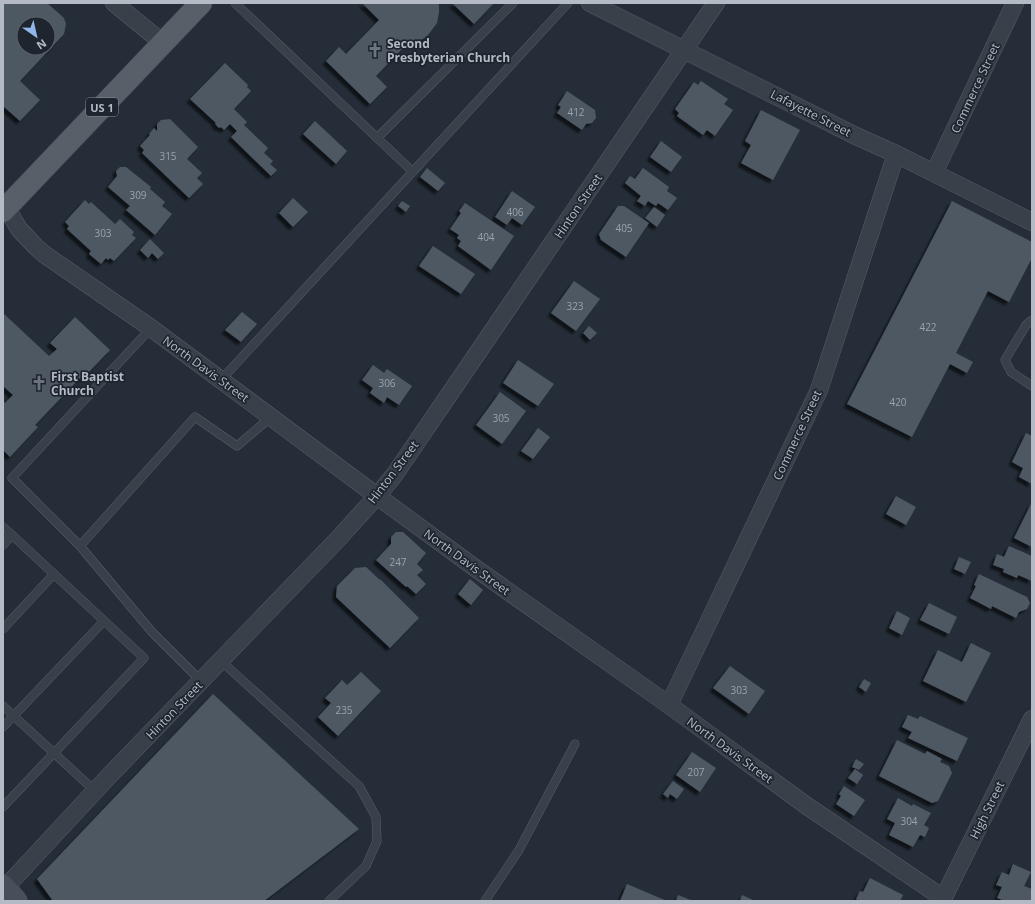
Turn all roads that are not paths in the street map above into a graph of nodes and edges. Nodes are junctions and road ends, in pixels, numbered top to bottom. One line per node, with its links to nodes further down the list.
1 (114, 3): 9 (street)
2 (201, 3): 9 (main road, US 1)
3 (236, 3): 11 (lane)
4 (513, 3): 11 (lane)
5 (568, 3): 13 (lane)
6 (590, 3): 10 (street, Lafayette Street)
7 (716, 3): 10 (street, Hinton Street)
8 (1015, 3): 14 (street, Commerce Street)
9 (162, 43): 15 (main road, US 1)
10 (684, 50): 12 (street, Lafayette Street); 22 (street, Hinton Street)
11 (377, 138): 13 (lane)
12 (896, 154): 14 (street, Lafayette Street); 32 (street, Commerce Street)
13 (412, 171): 19 (lane)
14 (934, 172): 16 (street, Lafayette Street)
15 (4, 207): 18 (street, North Davis Street)
16 (1032, 222)
17 (1032, 320): 20 (lane)
18 (151, 328): 19 (street, North Davis Street); 26 (lane)
19 (221, 380): 21 (street, North Davis Street)
20 (1032, 386)
21 (271, 417): 22 (street, North Davis Street); 26 (lane)
22 (376, 496): 30 (street, Hinton Street); 32 (street, North Davis Street)
23 (3, 527): 24 (lane)
24 (12, 535): 25 (lane); 27 (lane)
25 (3, 545)
26 (80, 546): 31 (lane)
27 (54, 574): 28 (lane); 29 (lane)
28 (104, 621): 34 (lane); 38 (lane)
29 (3, 629)
30 (221, 661): 31 (street, Hinton Street); 43 (lane)
31 (201, 681): 39 (street, Hinton Street)
32 (669, 705): 42 (street, North Davis Street)
33 (3, 706): 34 (lane)
34 (14, 716): 36 (lane); 38 (lane)
35 (1032, 719): 42 (street, High Street)
36 (3, 727)
37 (575, 744): 44 (lane)
38 (55, 753): 39 (lane); 40 (lane)
39 (95, 791): 41 (street, Hinton Street)
40 (3, 807)
41 (7, 891)
42 (942, 900)
43 (329, 901)
44 (485, 901)

